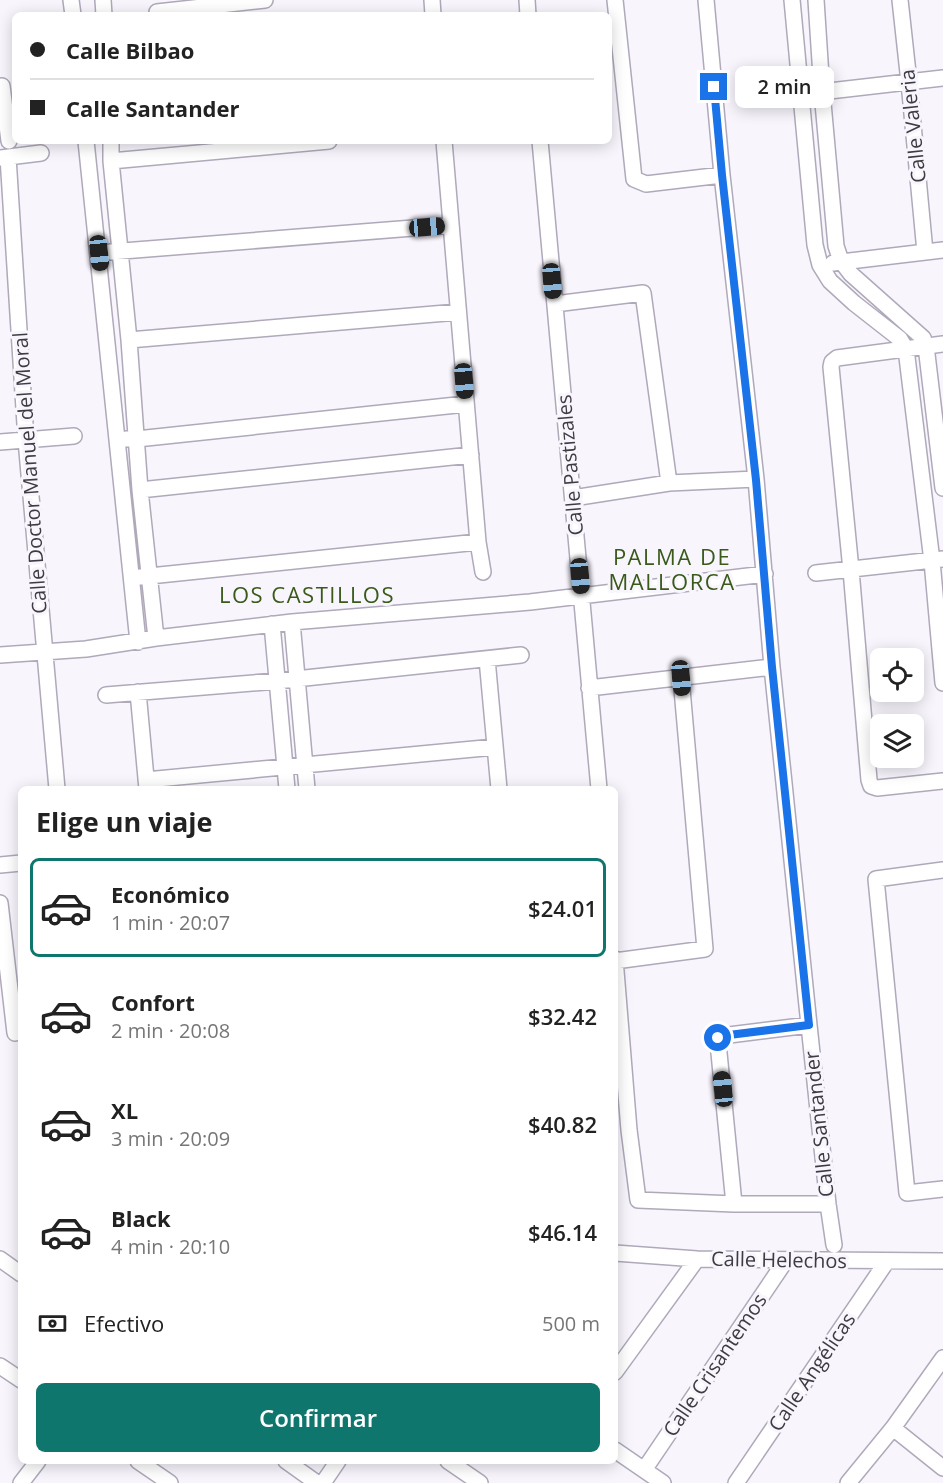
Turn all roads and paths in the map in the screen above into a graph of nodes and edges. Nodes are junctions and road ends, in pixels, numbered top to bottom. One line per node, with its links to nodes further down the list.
1 (265, 0): 7 (street)
2 (615, 0): 23 (street)
3 (706, 0): 23 (street, Calle Santander)
4 (792, 0): 12 (street)
5 (816, 0): 11 (street)
6 (900, 0): 9 (street, Calle Valeria)
7 (157, 12)
8 (943, 78): 9 (street)
9 (909, 82): 11 (street); 27 (street, Calle Valeria)
10 (6, 85): 13 (street)
11 (822, 92): 12 (street); 29 (street)
12 (800, 94): 30 (street)
13 (3, 108): 14 (street)
14 (9, 141)
15 (86, 144): 28 (street)
16 (111, 144): 22 (street)
17 (296, 144): 22 (street)
18 (444, 144): 24 (street)
19 (540, 144): 31 (street, Calle Pastizales)
20 (41, 153): 21 (street)
21 (4, 157): 41 (street, Calle Doctor Manuel del Moral)
22 (111, 161): 26 (street)
23 (722, 175): 44 (street, Calle Santander)
24 (451, 225): 26 (street); 32 (street)
25 (943, 250): 27 (street)
26 (120, 251): 28 (street); 33 (street)
27 (926, 252): 29 (street)
28 (99, 253): 39 (street)
29 (841, 261): 30 (street); 35 (street)
30 (820, 265): 36 (street)
31 (555, 304): 45 (street); 48 (street, Calle Pastizales)
32 (458, 312): 33 (street); 37 (street)
33 (129, 340): 40 (street)
34 (943, 344): 35 (street)
35 (926, 346): 36 (street); 46 (street)
36 (906, 349): 50 (street); 51 (street)
37 (466, 404): 40 (street); 43 (street)
38 (74, 436): 41 (street)
39 (118, 438): 40 (street); 55 (street)
40 (137, 439): 47 (street)
41 (26, 440): 42 (street); 62 (street, Calle Doctor Manuel del Moral)
42 (0, 442)
43 (471, 455): 47 (street); 49 (street)
44 (756, 480): 45 (street); 54 (street, Calle Santander)
45 (669, 483): 48 (street)
46 (943, 488)
47 (140, 490): 56 (street)
48 (573, 498): 57 (street, Calle Pastizales)
49 (478, 542): 52 (street); 56 (street)
50 (938, 560): 51 (street); 70 (street)
51 (851, 570): 53 (street); 77 (street)
52 (483, 572)
53 (816, 573)
54 (765, 574): 57 (street); 66 (street, Calle Santander)
55 (131, 577): 56 (street); 61 (street)
56 (150, 577): 60 (street)
57 (581, 596): 58 (street); 71 (street, Calle Pastizales)
58 (292, 622): 59 (street); 68 (street)
59 (272, 624): 60 (street); 69 (street)
60 (156, 638): 61 (street)
61 (138, 642): 62 (street)
62 (45, 652): 63 (street); 79 (street, Calle Doctor Manuel del Moral)
63 (0, 655)
64 (522, 655): 65 (street)
65 (488, 659): 68 (street); 74 (street)
66 (772, 667): 67 (street); 89 (street, Calle Santander)
67 (681, 678): 71 (street); 88 (street)
68 (296, 679): 69 (street); 75 (street)
69 (277, 681): 72 (street); 76 (street)
70 (943, 683)
71 (589, 688): 83 (street, Calle Pastizales)
72 (138, 692): 73 (street); 78 (street)
73 (106, 695)
74 (495, 747): 75 (street); 82 (street)
75 (304, 765): 76 (street); 81 (street)
76 (285, 767): 78 (street); 80 (street)
77 (943, 780)
78 (147, 784)
79 (57, 786)
80 (287, 786)
81 (307, 786)
82 (499, 786)
83 (599, 786)
84 (18, 863): 85 (street)
85 (0, 865)
86 (943, 870): 93 (street)
87 (0, 903): 90 (street)
88 (618, 960)
89 (809, 1025): 94 (street); 95 (street, Calle Santander)
90 (12, 1033)
91 (618, 1043): 92 (street)
92 (619, 1071): 94 (street)
93 (943, 1189)
94 (734, 1204): 95 (street)
95 (828, 1204): 96 (street, Calle Santander)
96 (834, 1245)
97 (618, 1253): 99 (street, Calle Helechos)
98 (0, 1259): 103 (street)
99 (697, 1259): 100 (street, Calle Helechos); 106 (street)
100 (786, 1260): 101 (street, Calle Helechos); 116 (street, Calle Crisantemos)
101 (887, 1261): 102 (street, Calle Helechos); 123 (street, Calle Angélicas)
102 (943, 1262)
103 (18, 1272)
104 (941, 1365): 108 (street)
105 (0, 1366): 107 (street)
106 (618, 1368)
107 (18, 1378)
108 (893, 1428): 115 (street); 124 (street)
109 (618, 1452): 116 (street)
110 (36, 1464): 117 (street)
111 (142, 1464): 118 (street)
112 (290, 1464): 119 (street)
113 (336, 1464): 120 (street)
114 (452, 1464): 121 (street)
115 (943, 1468)
116 (644, 1470): 122 (street)
117 (21, 1483)
118 (170, 1483)
119 (317, 1483)
120 (323, 1483)
121 (480, 1483)
122 (663, 1483)
123 (736, 1483)
124 (848, 1483)

